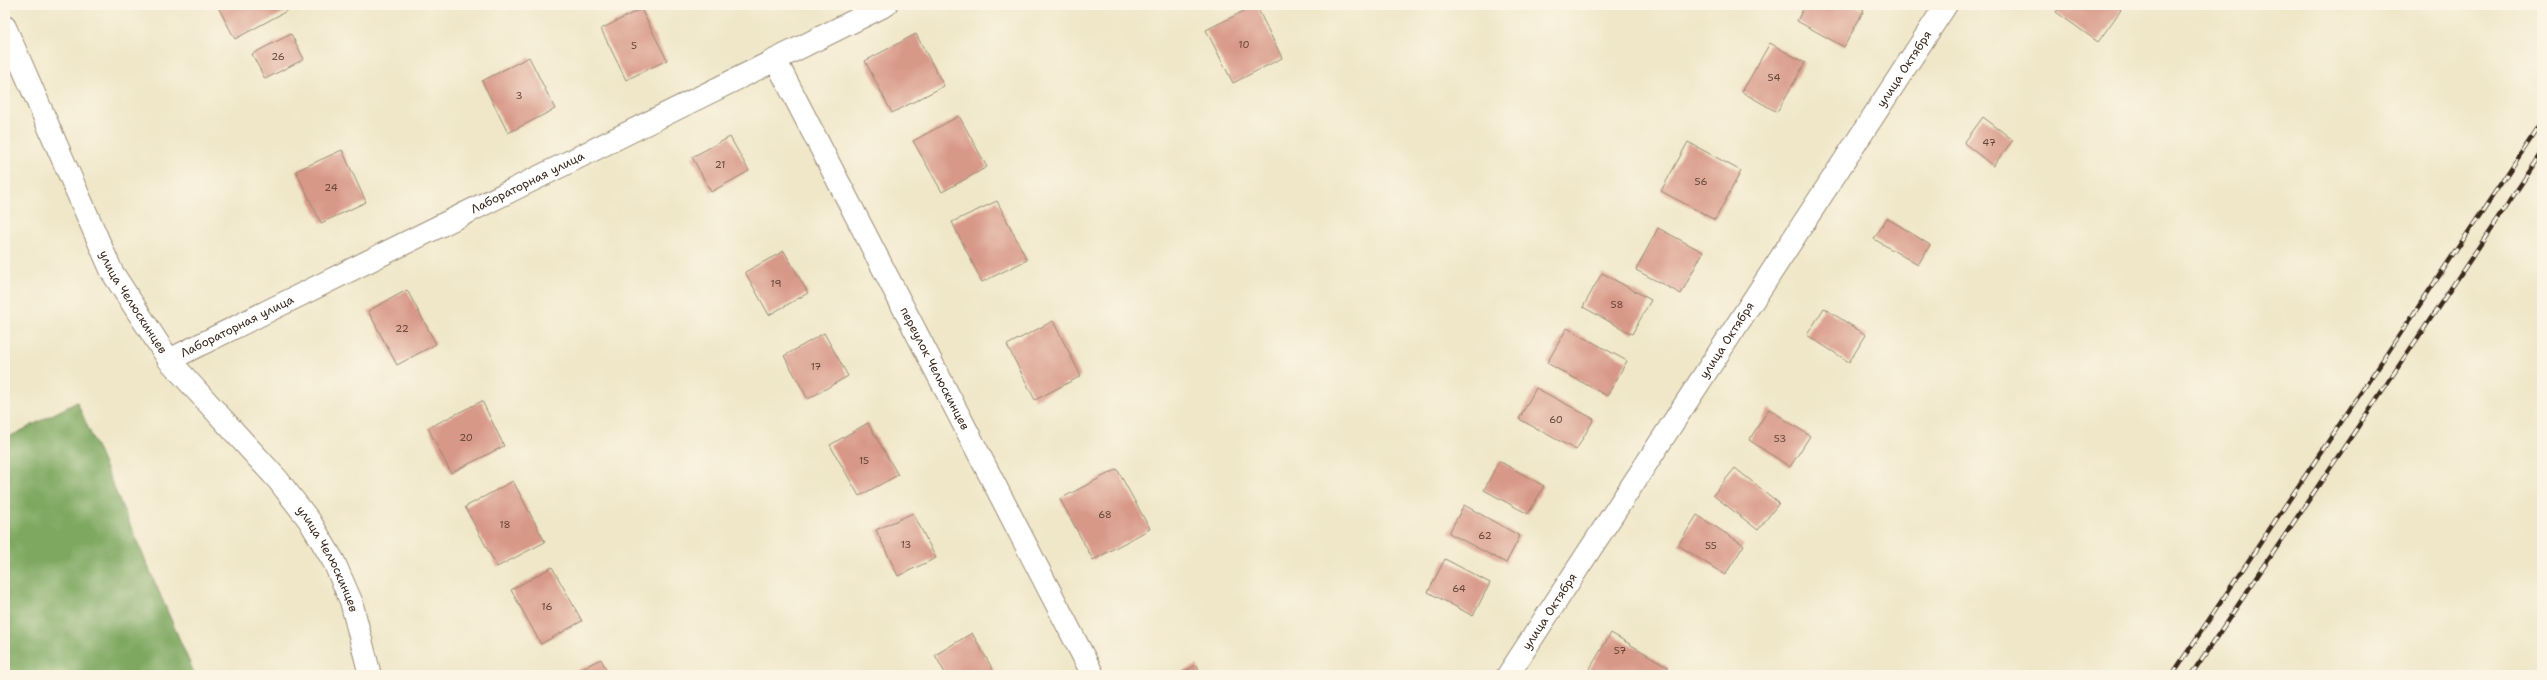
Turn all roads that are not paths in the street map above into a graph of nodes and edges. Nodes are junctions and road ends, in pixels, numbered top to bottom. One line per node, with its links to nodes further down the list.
1 (886, 5): 4 (street, Лабораторная улица)
2 (1946, 5): 8 (street, улица Октября)
3 (5, 27): 5 (street, улица Челюскинцев)
4 (776, 61): 5 (street, Лабораторная улица); 7 (street, переулок Челюскинцев)
5 (169, 360): 6 (street, улица Челюскинцев)
6 (370, 675)
7 (1093, 675)
8 (1508, 675)

